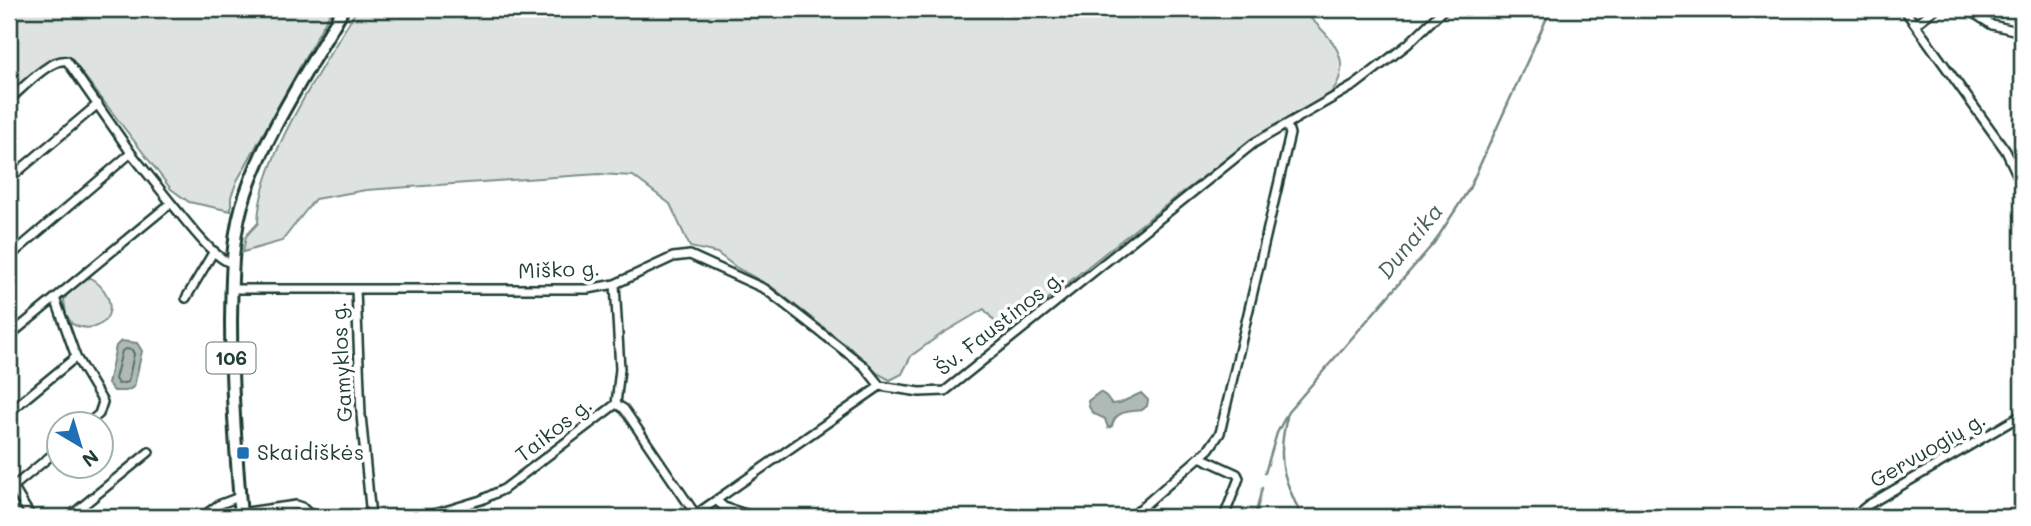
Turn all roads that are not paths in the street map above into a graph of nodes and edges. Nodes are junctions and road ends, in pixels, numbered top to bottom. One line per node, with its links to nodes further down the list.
1 (344, 9): 17 (main road, 106)
2 (1444, 9): 10 (street, Šv. Faustinos g.)
3 (1905, 9): 6 (street)
4 (1935, 9): 6 (street)
5 (1967, 9): 7 (street)
6 (1916, 24): 13 (street)
7 (2022, 32)
8 (9, 100): 9 (street)
9 (98, 104): 11 (street); 12 (street)
10 (1287, 124): 25 (street, Šv. Faustinos g.); 31 (street)
11 (131, 153): 14 (street); 16 (street)
12 (9, 179)
13 (2022, 185)
14 (171, 204): 15 (street); 21 (street)
15 (214, 251): 17 (street); 22 (street)
16 (9, 257)
17 (232, 263): 19 (main road, 106)
18 (615, 284): 20 (street, Miško g.); 25 (street, Miško g.); 26 (street)
19 (232, 289): 20 (street, Miško g.); 34 (main road, 106)
20 (356, 289): 42 (street, Gamyklos g.)
21 (55, 298): 23 (street); 24 (street)
22 (186, 298)
23 (9, 336)
24 (76, 357): 27 (street); 28 (street)
25 (880, 386): 35 (street)
26 (616, 404): 37 (street, Taikos g.); 43 (street, Taikos g.)
27 (100, 410)
28 (9, 412)
29 (2022, 415): 47 (street, Gervuogių g.)
30 (149, 452): 39 (street)
31 (1200, 457): 45 (street); 46 (street)
32 (46, 458): 33 (street)
33 (11, 483): 38 (street)
34 (239, 497): 36 (main road, 106); 40 (street)
35 (717, 501): 37 (street); 44 (street)
36 (240, 515): 41 (street)
37 (694, 516)
38 (31, 517)
39 (69, 517)
40 (202, 517)
41 (312, 517)
42 (371, 517)
43 (425, 517)
44 (755, 517)
45 (1131, 517)
46 (1224, 517)
47 (1853, 517)

